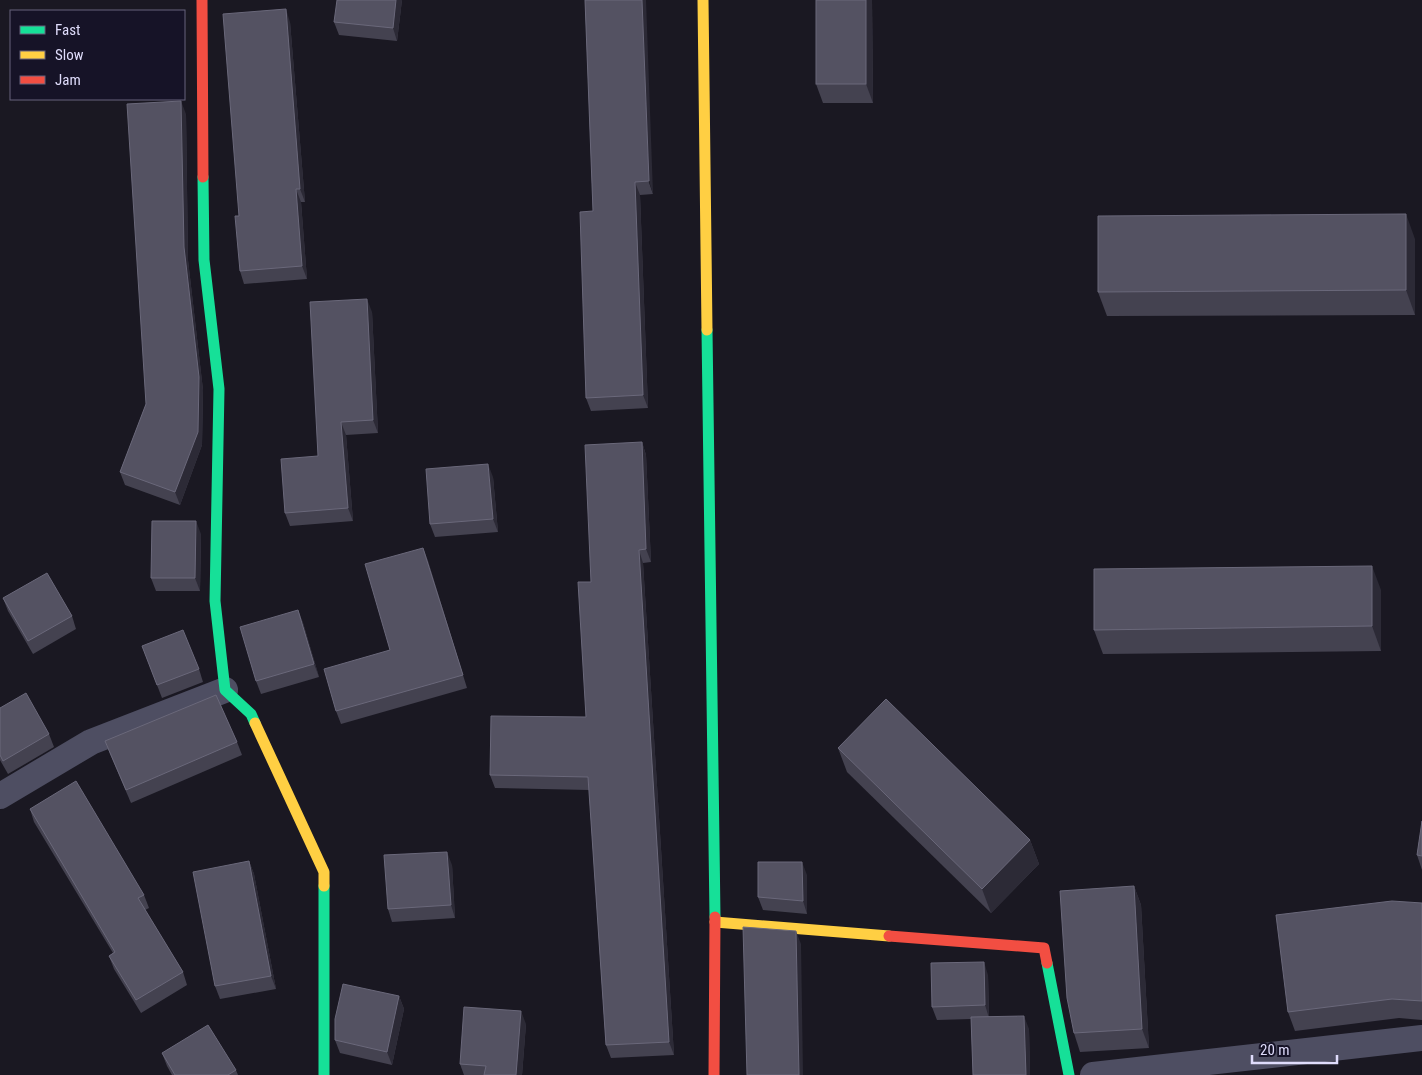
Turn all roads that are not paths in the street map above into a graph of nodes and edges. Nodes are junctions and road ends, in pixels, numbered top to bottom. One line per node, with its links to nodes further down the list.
1 (202, 0): 3 (street)
2 (703, 0): 5 (street)
3 (225, 690): 4 (street); 7 (street)
4 (0, 796)
5 (715, 922): 8 (street); 9 (street)
6 (1422, 1038): 10 (street)
7 (324, 1075)
8 (714, 1075)
9 (1069, 1075)
10 (1093, 1075)

